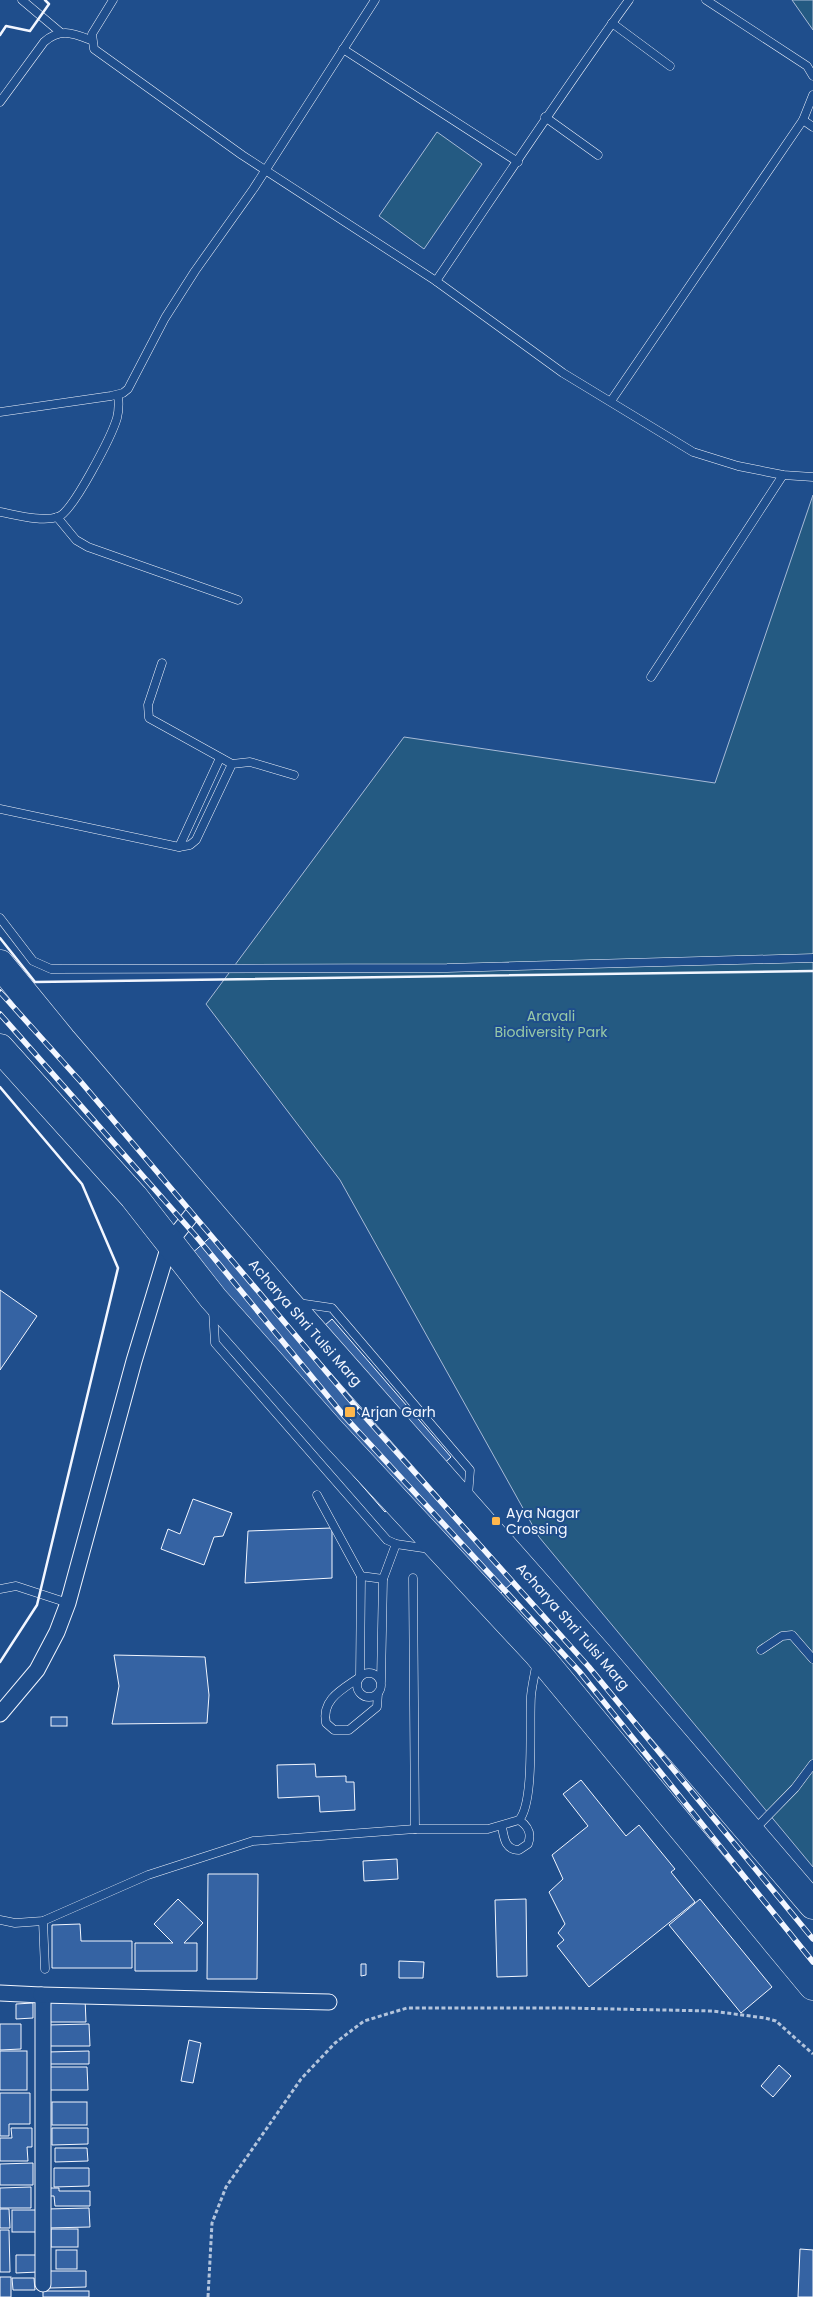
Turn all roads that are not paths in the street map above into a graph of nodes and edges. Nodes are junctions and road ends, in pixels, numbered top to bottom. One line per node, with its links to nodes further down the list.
1 (22, 0): 7 (lane)
2 (113, 0): 8 (lane)
3 (374, 0): 9 (lane)
4 (629, 0): 6 (lane)
5 (706, 0): 11 (lane)
6 (612, 23): 10 (lane); 14 (lane)
7 (60, 32): 8 (lane); 13 (lane)
8 (91, 40): 19 (lane)
9 (343, 49): 18 (lane); 19 (lane)
10 (670, 66)
11 (813, 76)
12 (813, 95): 15 (lane)
13 (0, 102)
14 (545, 117): 17 (lane); 18 (lane)
15 (803, 120): 16 (lane); 22 (lane)
16 (813, 127)
17 (598, 155)
18 (518, 162): 20 (lane)
19 (265, 171): 20 (lane); 21 (lane)
20 (436, 281): 22 (lane)
21 (118, 395): 23 (lane); 27 (lane)
22 (611, 401): 24 (lane)
23 (0, 412)
24 (783, 475): 25 (lane); 30 (lane)
25 (813, 478)
26 (0, 512): 27 (lane)
27 (56, 517): 28 (lane)
28 (238, 600)
29 (162, 663): 31 (lane)
30 (651, 677)
31 (220, 758): 32 (lane); 35 (lane)
32 (232, 764): 33 (lane); 35 (lane)
33 (294, 774)
34 (0, 808): 35 (lane)
35 (179, 847)
36 (0, 918): 37 (lane)
37 (813, 958)
38 (0, 964): 40 (highway, Acharya Shri Tulsi Marg)
39 (0, 1048): 41 (highway)
40 (202, 1202): 41 (street); 62 (highway, Acharya Shri Tulsi Marg)
41 (170, 1242): 42 (highway); 50 (street)
42 (213, 1298): 44 (lane); 45 (highway)
43 (317, 1495): 46 (lane)
44 (396, 1544): 45 (lane); 48 (lane)
45 (441, 1551): 52 (highway)
46 (361, 1576): 48 (lane); 54 (lane)
47 (413, 1578): 61 (lane)
48 (383, 1579): 55 (lane)
49 (0, 1589): 50 (lane)
50 (68, 1603): 57 (street)
51 (761, 1650): 53 (lane)
52 (538, 1654): 59 (lane); 67 (highway)
53 (813, 1659)
54 (360, 1676): 55 (lane); 56 (lane); 56 (lane)
55 (381, 1681): 56 (lane)
56 (378, 1692)
57 (0, 1714)
58 (813, 1764): 62 (lane)
59 (519, 1820): 60 (lane); 60 (lane)
60 (502, 1826): 61 (lane)
61 (415, 1829): 65 (lane)
62 (751, 1833): 63 (highway, Acharya Shri Tulsi Marg)
63 (813, 1905)
64 (0, 1920): 65 (lane)
65 (43, 1921): 66 (lane)
66 (45, 1969)
67 (813, 1986)
68 (0, 1993): 69 (street)
69 (41, 1995): 70 (street); 71 (street)
70 (329, 2002)
71 (43, 2284)

